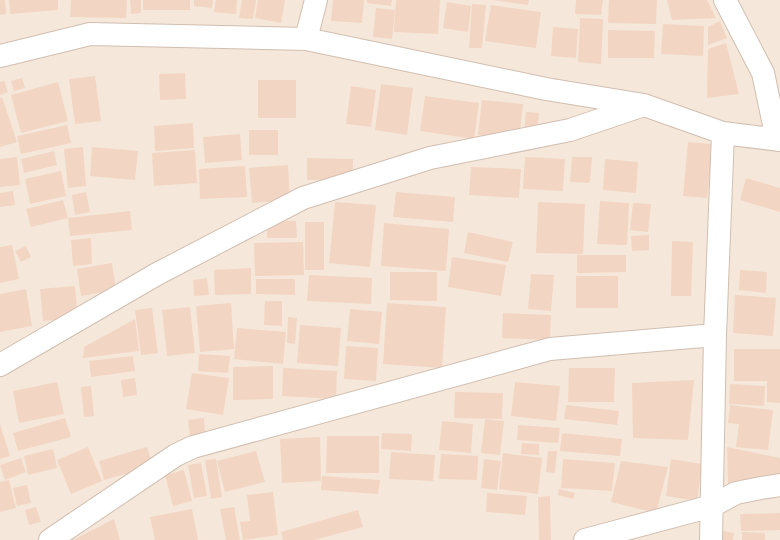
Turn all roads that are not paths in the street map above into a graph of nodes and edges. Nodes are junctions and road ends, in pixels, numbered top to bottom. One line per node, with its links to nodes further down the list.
1 (316, 0): 3 (street)
2 (725, 0): 5 (street)
3 (306, 38): 4 (street); 6 (street)
4 (0, 56)
5 (772, 71): 8 (street)
6 (644, 106): 7 (street); 10 (street)
7 (723, 133): 8 (street); 9 (street)
8 (779, 140)
9 (715, 335): 12 (street); 13 (street)
10 (0, 366)
11 (780, 485): 12 (street)
12 (712, 506): 14 (street); 15 (street)
13 (50, 540)
14 (585, 540)
15 (711, 540)

